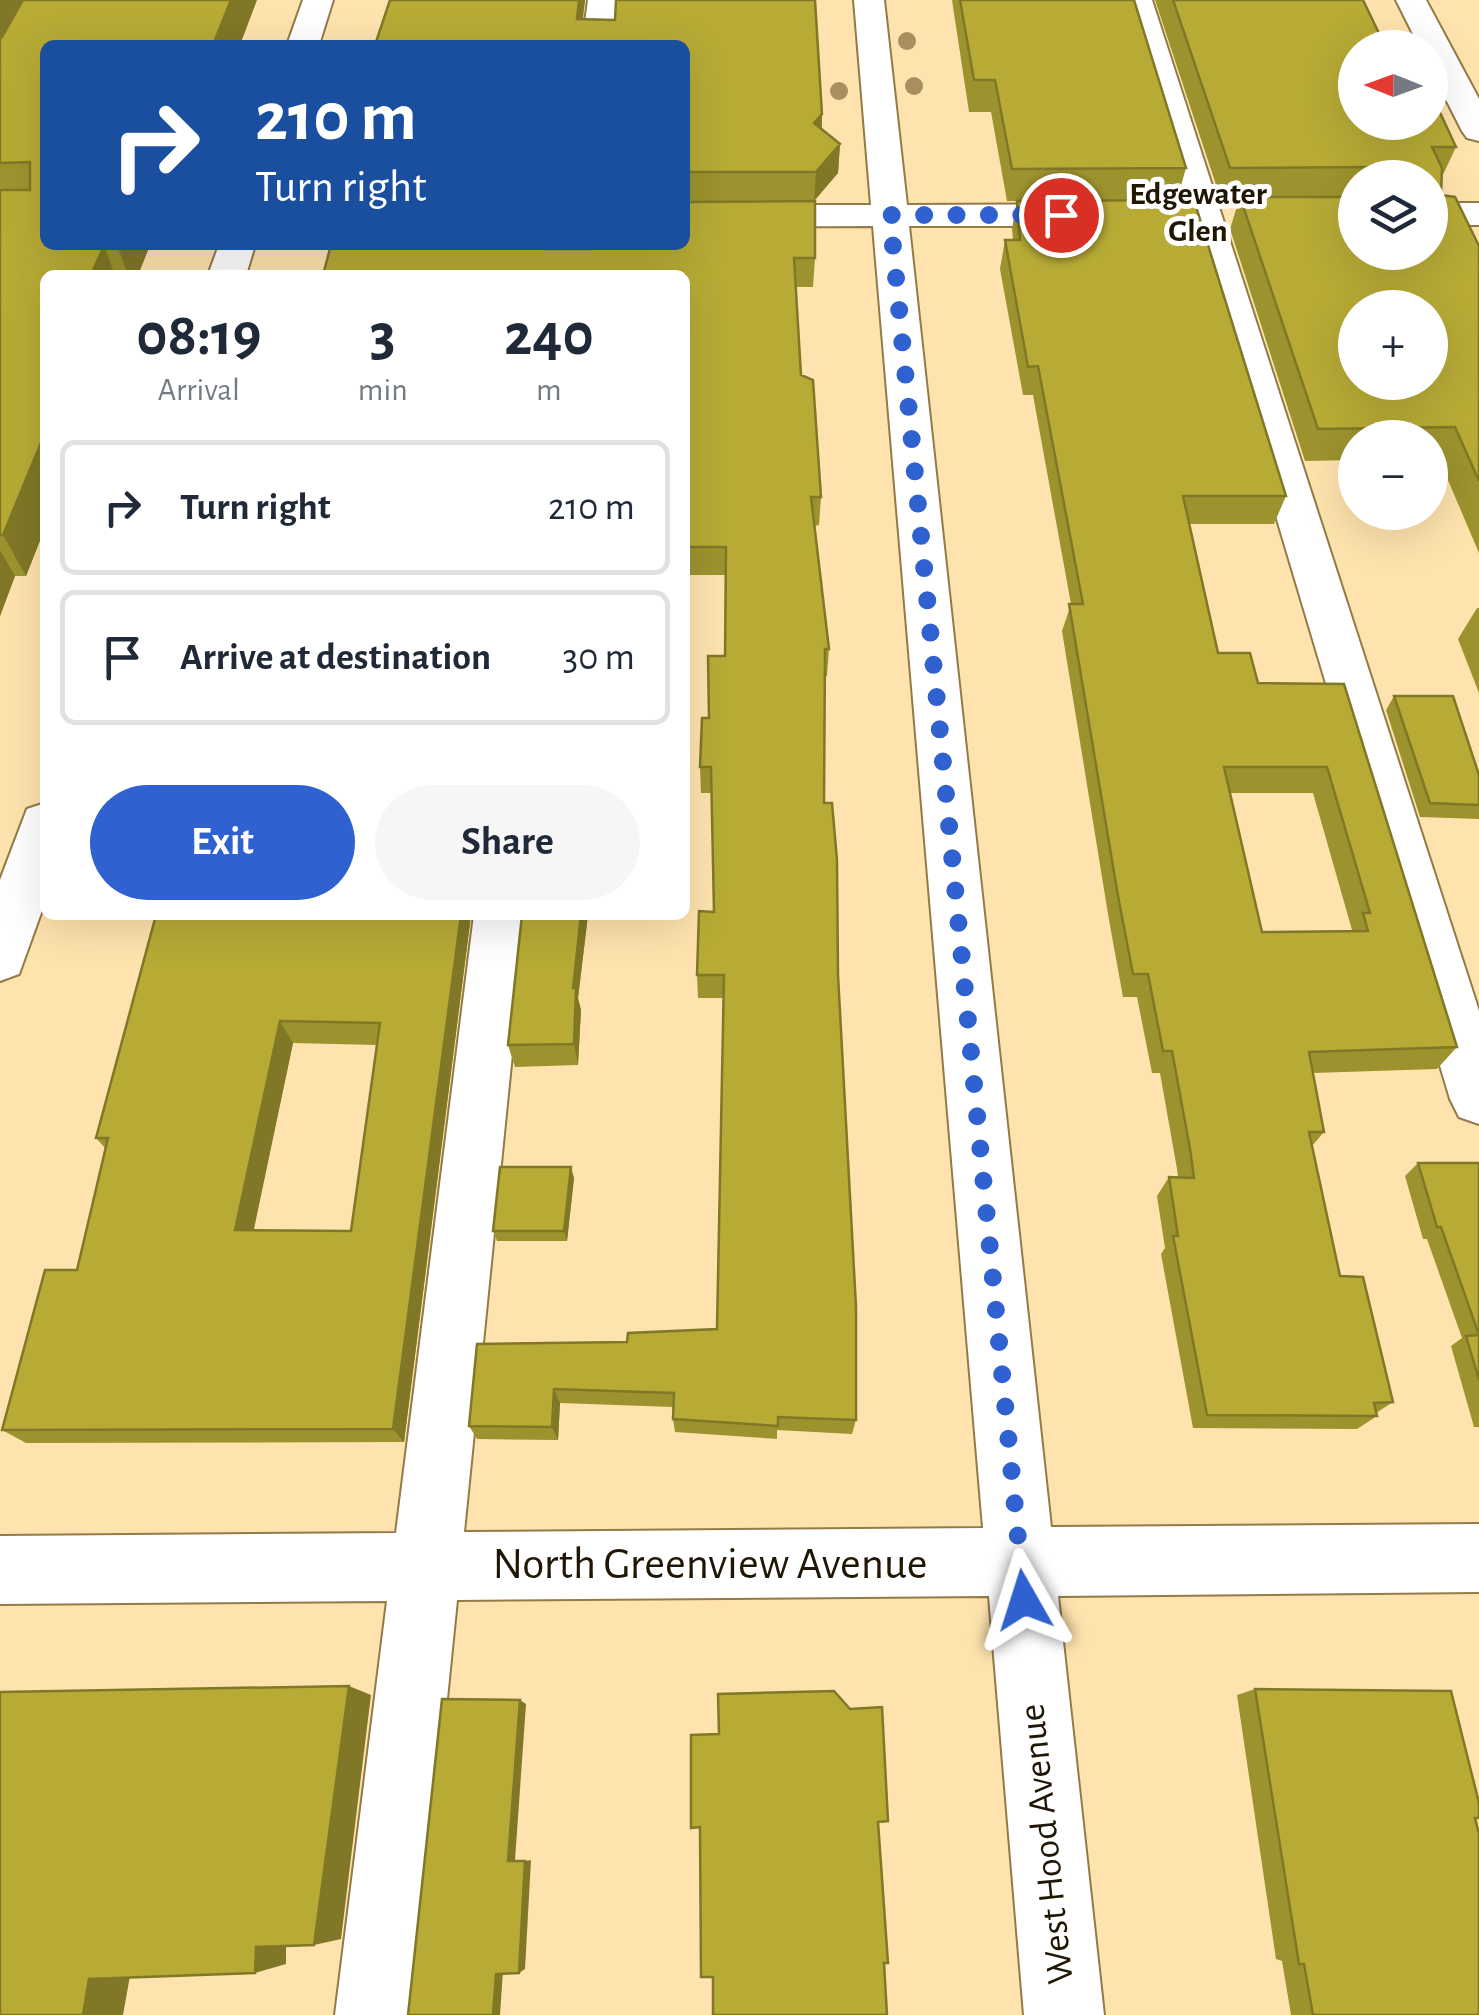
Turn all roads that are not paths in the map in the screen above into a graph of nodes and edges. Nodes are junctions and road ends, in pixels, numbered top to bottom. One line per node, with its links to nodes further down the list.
1 (318, 0): 6 (street)
2 (603, 0): 7 (street)
3 (870, 0): 11 (street, West Hood Avenue)
4 (1138, 0): 17 (street)
5 (1411, 0): 8 (street)
6 (305, 40)
7 (599, 40)
8 (1479, 131)
9 (1448, 214): 10 (street)
10 (1479, 214)
11 (890, 215): 12 (street); 13 (street); 19 (street, West Hood Avenue)
12 (1114, 215)
13 (690, 216)
14 (40, 838): 16 (street)
15 (499, 920): 20 (street)
16 (0, 958)
17 (1479, 1099)
18 (1479, 1558): 19 (street, North Greenview Avenue)
19 (1020, 1561): 20 (street, North Greenview Avenue); 23 (street, West Hood Avenue)
20 (426, 1566): 21 (street, North Greenview Avenue); 22 (street)
21 (0, 1570)
22 (375, 2015)
23 (1064, 2015)

